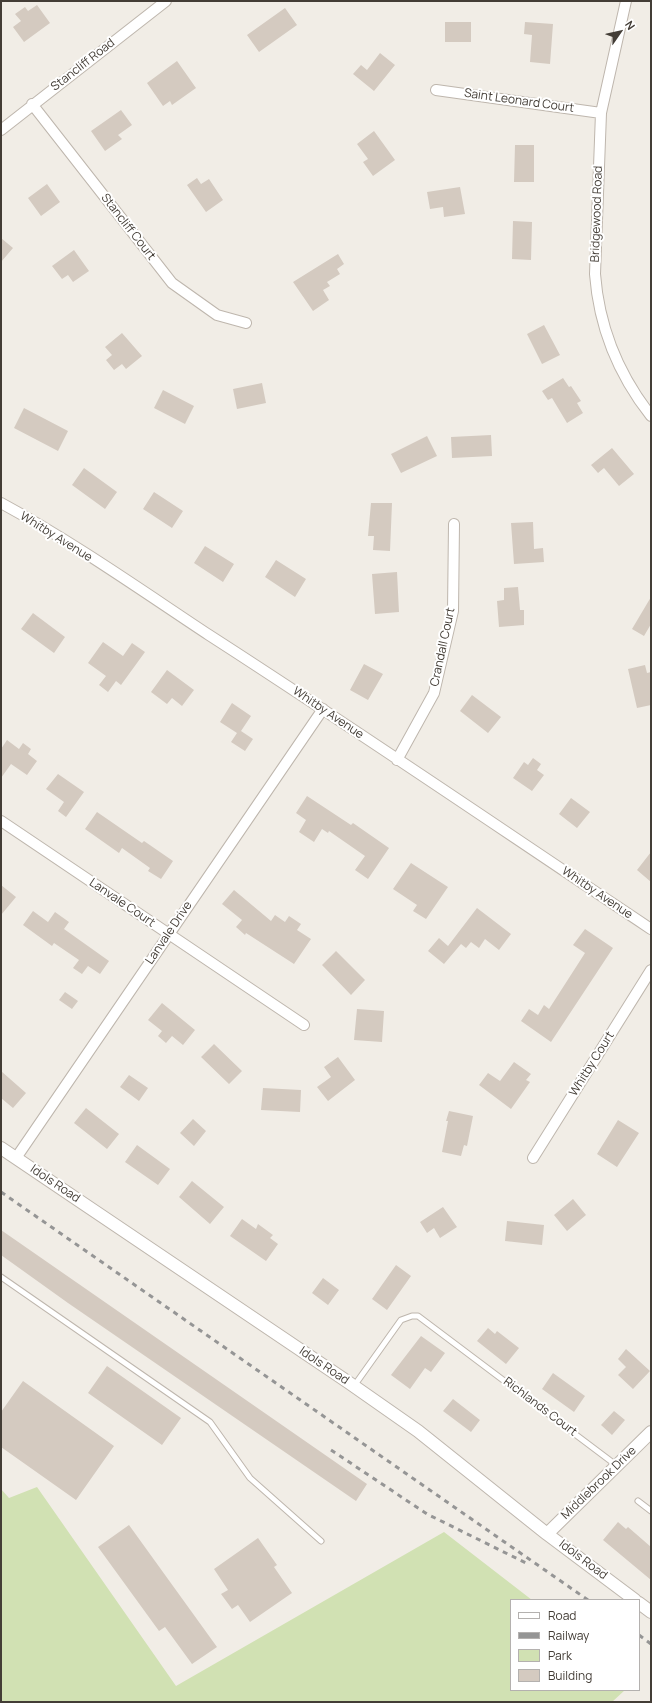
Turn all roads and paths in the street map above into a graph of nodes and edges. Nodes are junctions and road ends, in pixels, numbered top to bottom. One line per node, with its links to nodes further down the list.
1 (166, 1): 4 (street, Stancliff Road)
2 (626, 1): 5 (street, Bridgewood Road)
3 (436, 90): 5 (street, Saint Leonard Court)
4 (32, 104): 6 (street, Stancliff Road); 7 (street, Stancliff Court)
5 (601, 113): 8 (street, Bridgewood Road)
6 (1, 130)
7 (246, 323)
8 (651, 416)
9 (1, 503): 11 (street, Whitby Avenue)
10 (454, 524): 12 (street, Crandall Court)
11 (323, 709): 12 (street, Whitby Avenue); 15 (street, Lanvale Drive)
12 (397, 760): 14 (street, Whitby Avenue)
13 (1, 821): 15 (street, Lanvale Court)
14 (651, 929)
15 (168, 934): 17 (street, Lanvale Court); 19 (street, Lanvale Drive)
16 (651, 970): 20 (street, Whitby Court)
17 (304, 1025)
18 (1, 1148): 19 (street, Idols Road)
19 (16, 1158): 22 (street, Idols Road)
20 (533, 1158)
21 (1, 1277): 28 (lane)
22 (354, 1386): 24 (lane, Richlands Court); 27 (street, Idols Road)
23 (651, 1432): 24 (street, Middlebrook Drive)
24 (617, 1466): 27 (street, Middlebrook Drive)
25 (638, 1501): 26 (lane)
26 (651, 1511)
27 (547, 1534): 29 (street, Idols Road)
28 (322, 1541)
29 (634, 1599)
30 (640, 1604): 31 (street)
31 (651, 1612)

